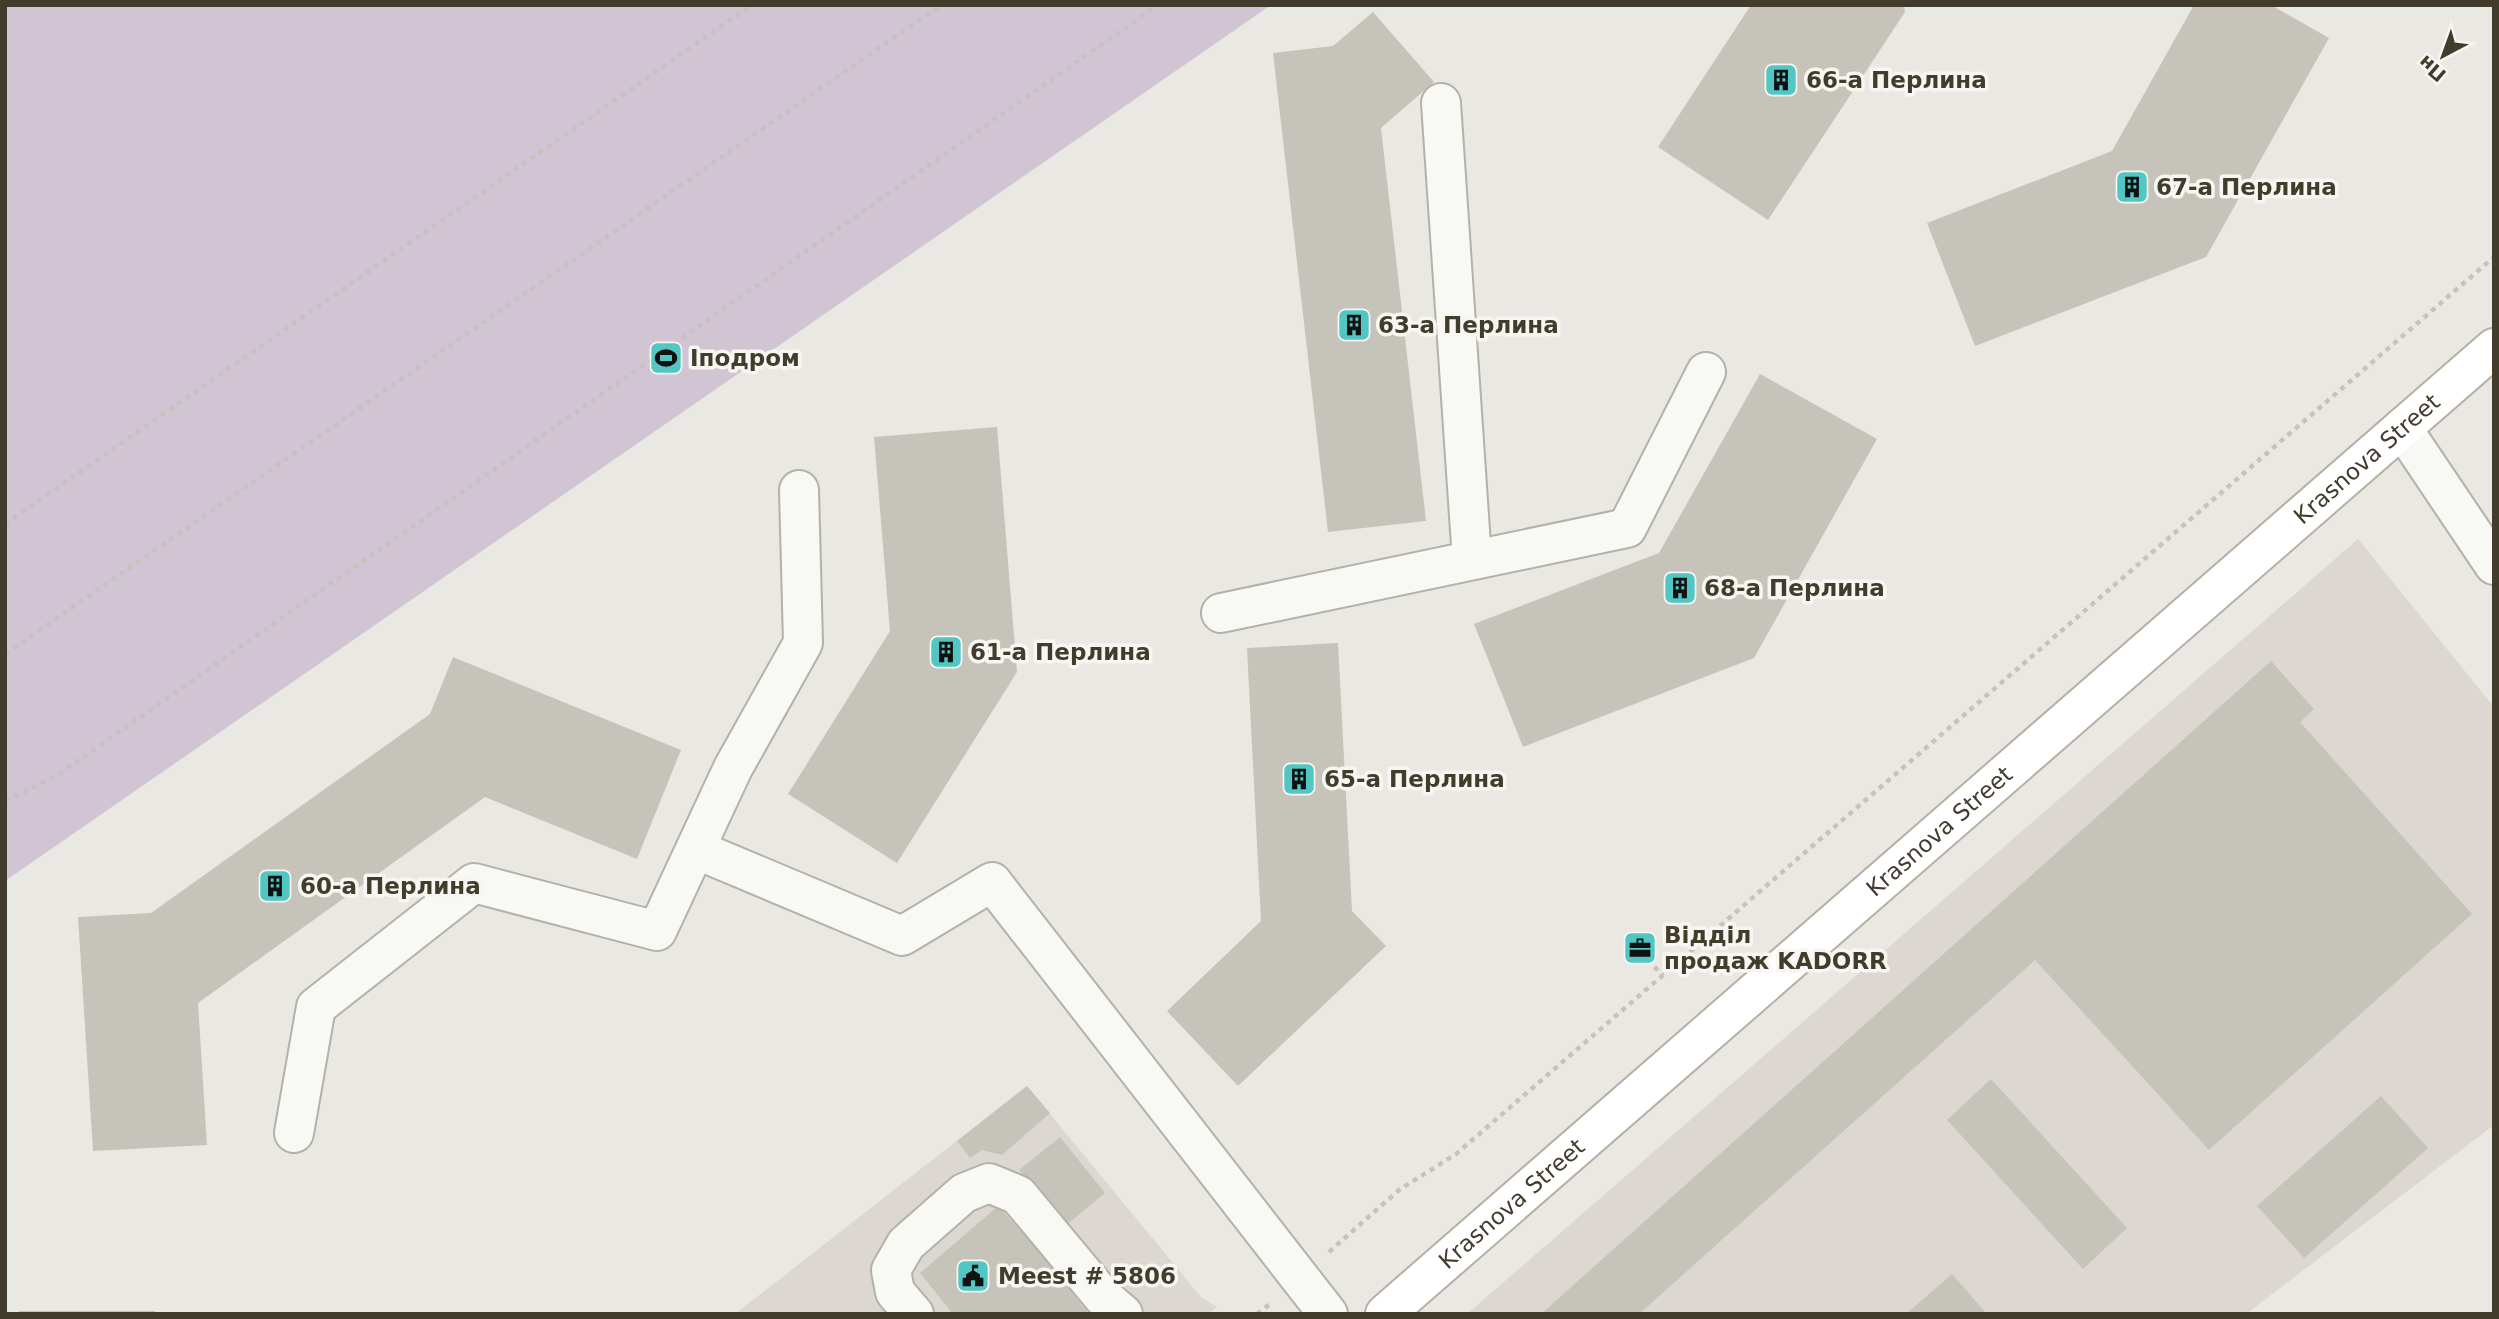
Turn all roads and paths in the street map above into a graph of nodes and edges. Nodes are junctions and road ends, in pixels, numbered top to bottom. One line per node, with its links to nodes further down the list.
1 (752, 5): 10 (path)
2 (941, 5): 14 (path)
3 (1158, 5): 15 (path)
4 (1441, 103): 11 (street)
5 (2494, 257): 18 (path)
6 (2494, 348): 8 (main road, Krasnova Street)
7 (1706, 372): 11 (street)
8 (2402, 428): 12 (street); 26 (main road, Krasnova Street)
9 (799, 490): 16 (street)
10 (5, 524)
11 (1472, 561): 13 (street)
12 (2494, 565)
13 (1221, 613)
14 (5, 654)
15 (5, 801)
16 (695, 849): 19 (street); 25 (street)
17 (1641, 952): 18 (path)
18 (1663, 975): 20 (path)
19 (294, 1133)
20 (1321, 1259)
21 (1272, 1303): 24 (path)
22 (914, 1314): 23 (street)
23 (1123, 1314)
24 (1257, 1314)
25 (1328, 1314)
26 (1385, 1314)

